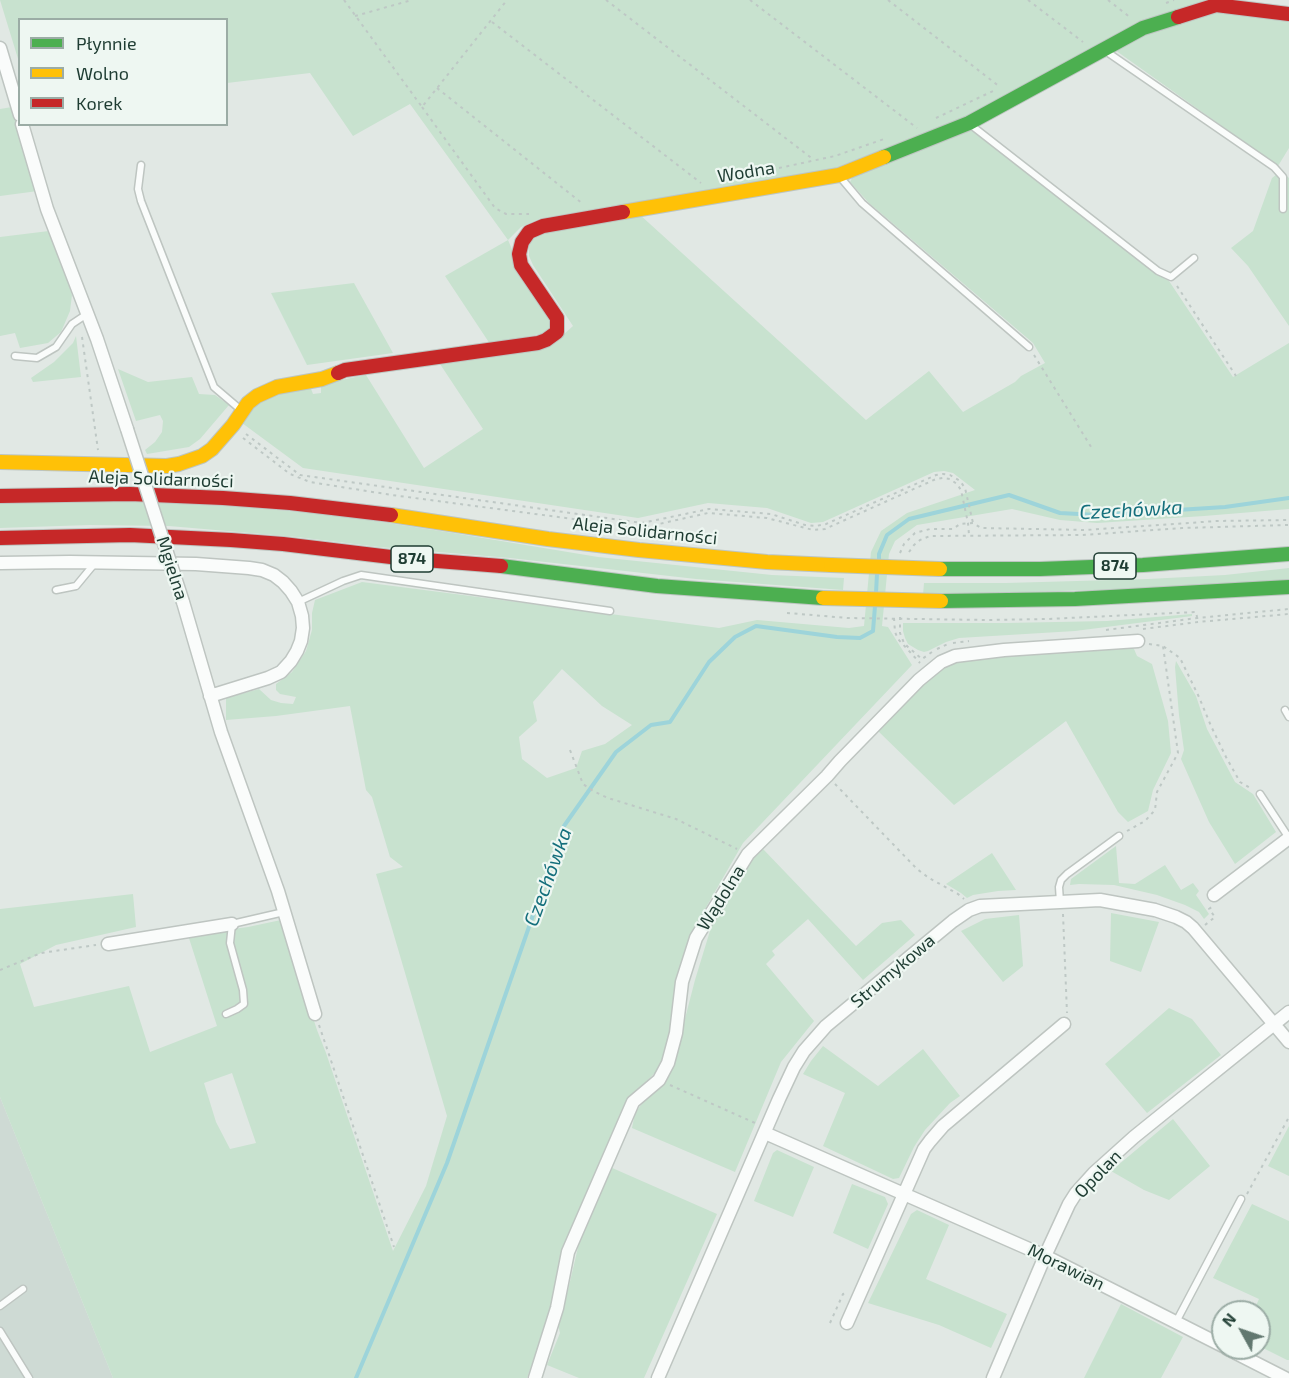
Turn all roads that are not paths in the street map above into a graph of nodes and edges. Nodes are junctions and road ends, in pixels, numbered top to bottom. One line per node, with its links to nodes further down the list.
1 (1289, 14): 3 (main road, Wodna)
2 (0, 48): 4 (street)
3 (1103, 49): 6 (main road, Wodna); 10 (lane)
4 (4, 74): 5 (street)
5 (18, 110)
6 (969, 123): 9 (main road, Wodna); 11 (lane)
7 (23, 126): 12 (street, Mgielna)
8 (141, 165): 15 (lane)
9 (839, 175): 13 (lane); 15 (main road, Wodna)
10 (1283, 209)
11 (1194, 258)
12 (87, 314): 14 (lane); 27 (street, Mgielna, bridge)
13 (1029, 347)
14 (15, 356)
15 (242, 411): 16 (main road)
16 (0, 462)
17 (0, 496): 19 (main road, Aleja Solidarności / 874, bridge)
18 (0, 538): 22 (main road, 874, bridge)
19 (1289, 554)
20 (96, 562): 21 (street); 23 (lane); 24 (street)
21 (0, 563)
22 (1289, 587)
23 (56, 591)
24 (298, 602): 25 (lane); 27 (street)
25 (610, 611)
26 (1138, 641): 54 (street, Wądolna)
27 (210, 696): 33 (street, Mgielna)
28 (1260, 794): 30 (lane)
29 (1119, 836): 32 (lane)
30 (1289, 838): 31 (street)
31 (1214, 896)
32 (1062, 905): 40 (street, Strumykowa); 42 (street, Strumykowa)
33 (285, 912): 34 (lane); 38 (street, Mgielna)
34 (232, 924): 35 (street); 37 (lane)
35 (108, 944)
36 (1289, 1012): 40 (street, Opolan)
37 (226, 1014)
38 (315, 1014)
39 (1064, 1024): 43 (street)
40 (1275, 1024): 41 (street, Strumykowa); 45 (street, Opolan)
41 (1289, 1042)
42 (763, 1130): 43 (street, Morawian); 55 (street, Strumykowa)
43 (905, 1195): 45 (street, Morawian); 49 (street)
44 (1243, 1197): 48 (lane)
45 (1045, 1256): 48 (street, Morawian); 56 (street, Opolan)
46 (23, 1289): 47 (lane)
47 (0, 1306)
48 (1176, 1322): 51 (street, Morawian)
49 (847, 1323)
50 (1, 1335): 53 (lane)
51 (1211, 1340)
52 (1251, 1360): 57 (street, Morawian)
53 (29, 1378)
54 (535, 1378)
55 (658, 1378)
56 (993, 1378)
57 (1286, 1378)

